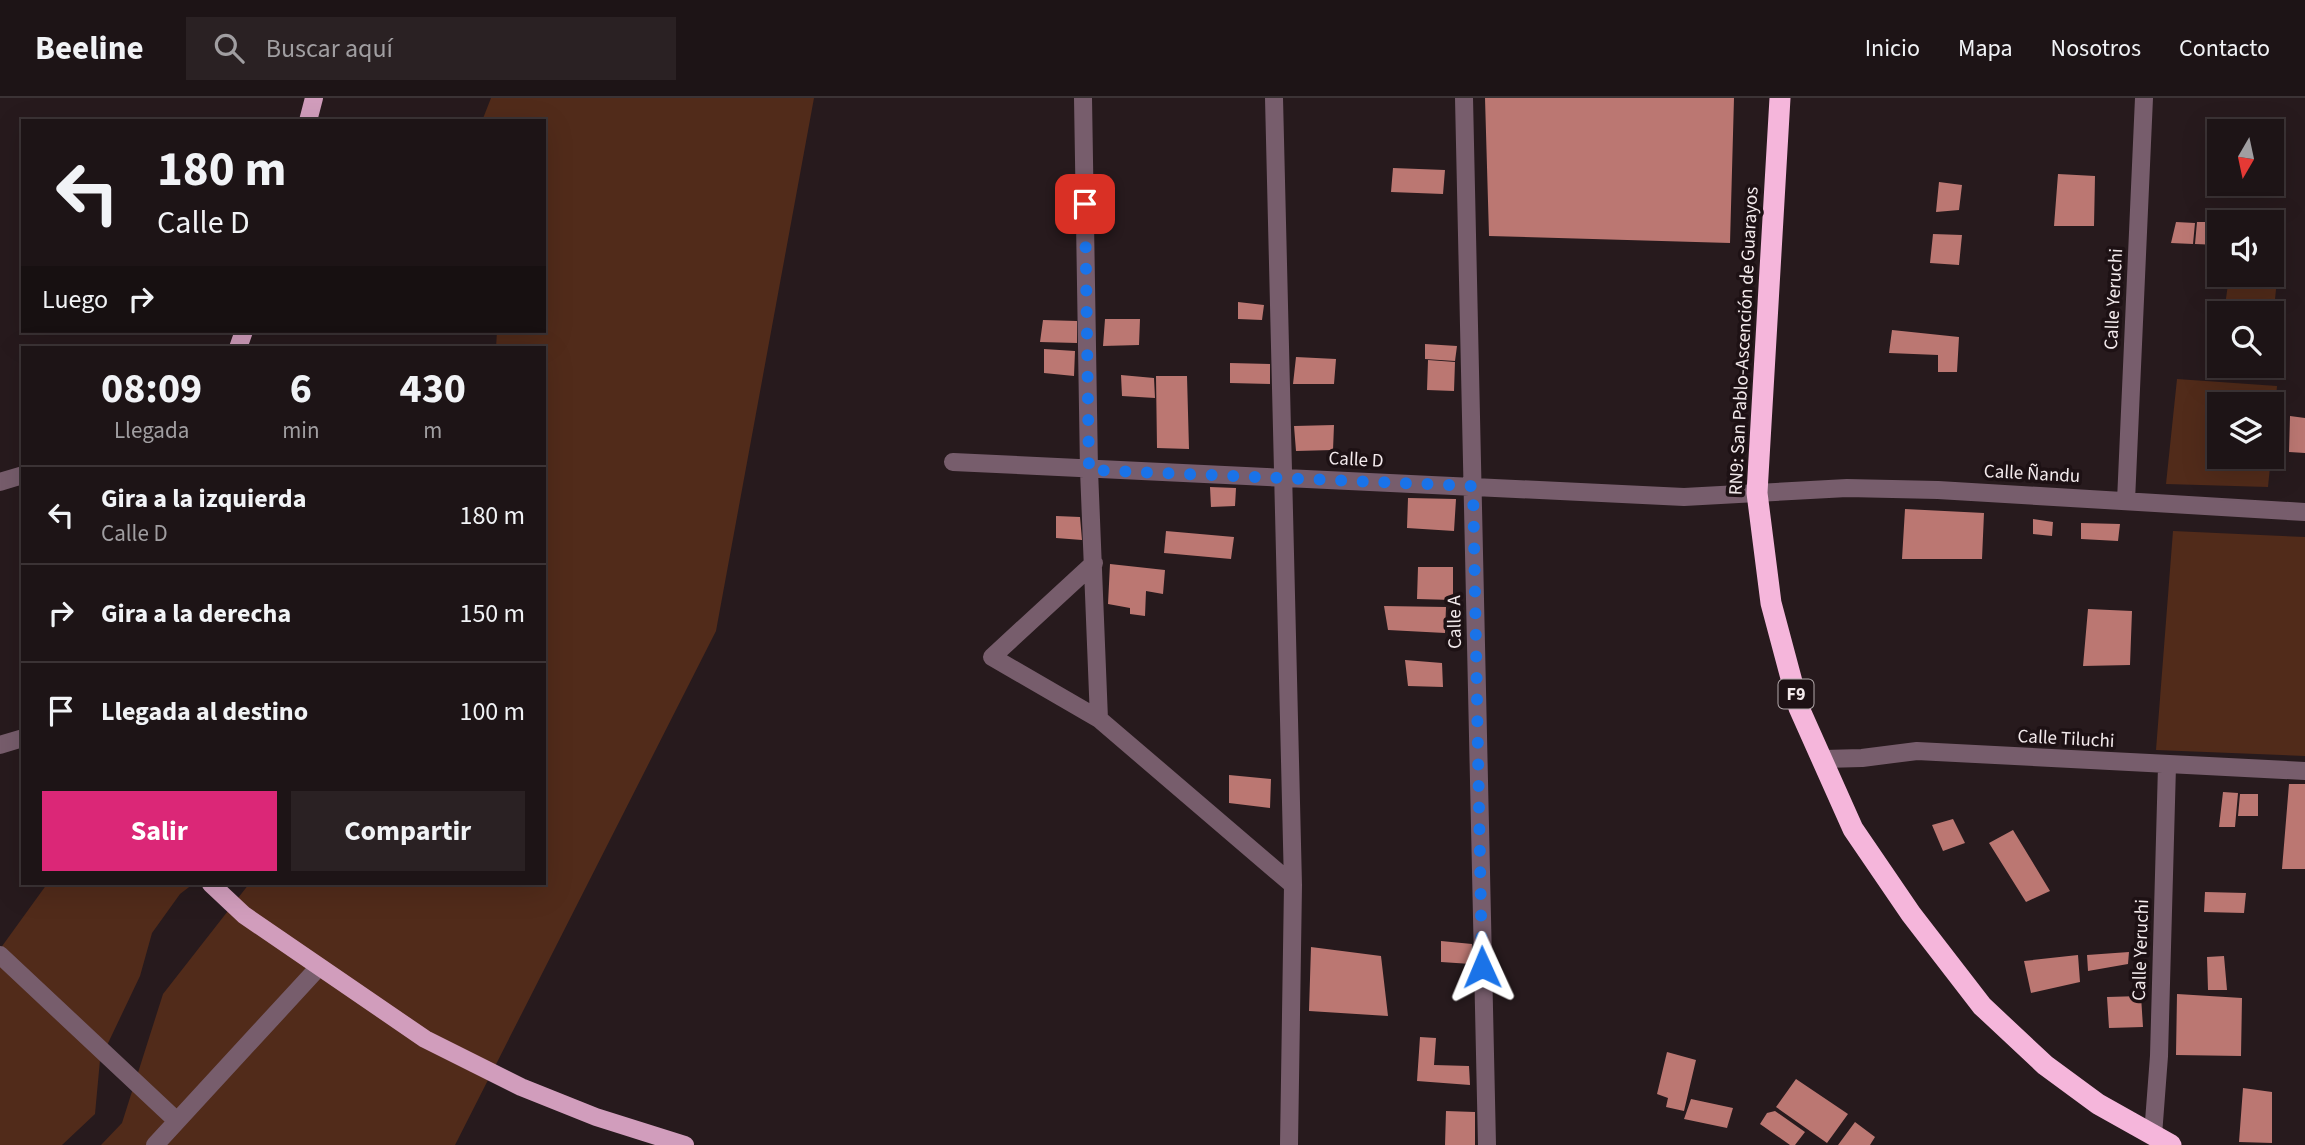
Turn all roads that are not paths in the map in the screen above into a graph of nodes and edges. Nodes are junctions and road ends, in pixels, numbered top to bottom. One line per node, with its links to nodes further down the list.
1 (314, 98): 7 (main road)
2 (1083, 98): 9 (street)
3 (1274, 98): 11 (street)
4 (1464, 98): 13 (street, Calle A)
5 (1780, 98): 14 (highway, RN9: San Pablo-Ascención de Guarayos / F9)
6 (2144, 98): 15 (street, Calle Yeruchi)
7 (309, 119)
8 (953, 462): 9 (street, Calle D)
9 (1089, 470): 11 (street, Calle D); 17 (street)
10 (21, 476): 12 (street)
11 (1285, 477): 13 (street, Calle D); 25 (street)
12 (0, 482)
13 (1473, 486): 14 (street, Calle D); 34 (street, Calle A)
14 (1757, 493): 15 (street, Calle Ñandu); 21 (highway, RN9: San Pablo-Ascención de Guarayos / F9)
15 (2126, 501): 16 (street, Calle Ñandu)
16 (2305, 512)
17 (1094, 563): 18 (street); 18 (street)
18 (1099, 719): 25 (street)
19 (21, 739): 20 (street)
20 (0, 745)
21 (1824, 759): 22 (street, Calle Tiluchi); 29 (highway, RN9: San Pablo-Ascención de Guarayos / F9)
22 (2167, 766): 23 (street, Calle Tiluchi); 29 (street, Calle Yeruchi)
23 (2305, 771)
24 (212, 885): 27 (main road)
25 (1293, 885): 33 (street)
26 (0, 955): 28 (street)
27 (318, 968): 28 (street); 30 (main road)
28 (177, 1121): 31 (street)
29 (2162, 1140)
30 (656, 1141): 32 (main road)
31 (155, 1145)
32 (685, 1145)
33 (1289, 1145)
34 (1487, 1145)

